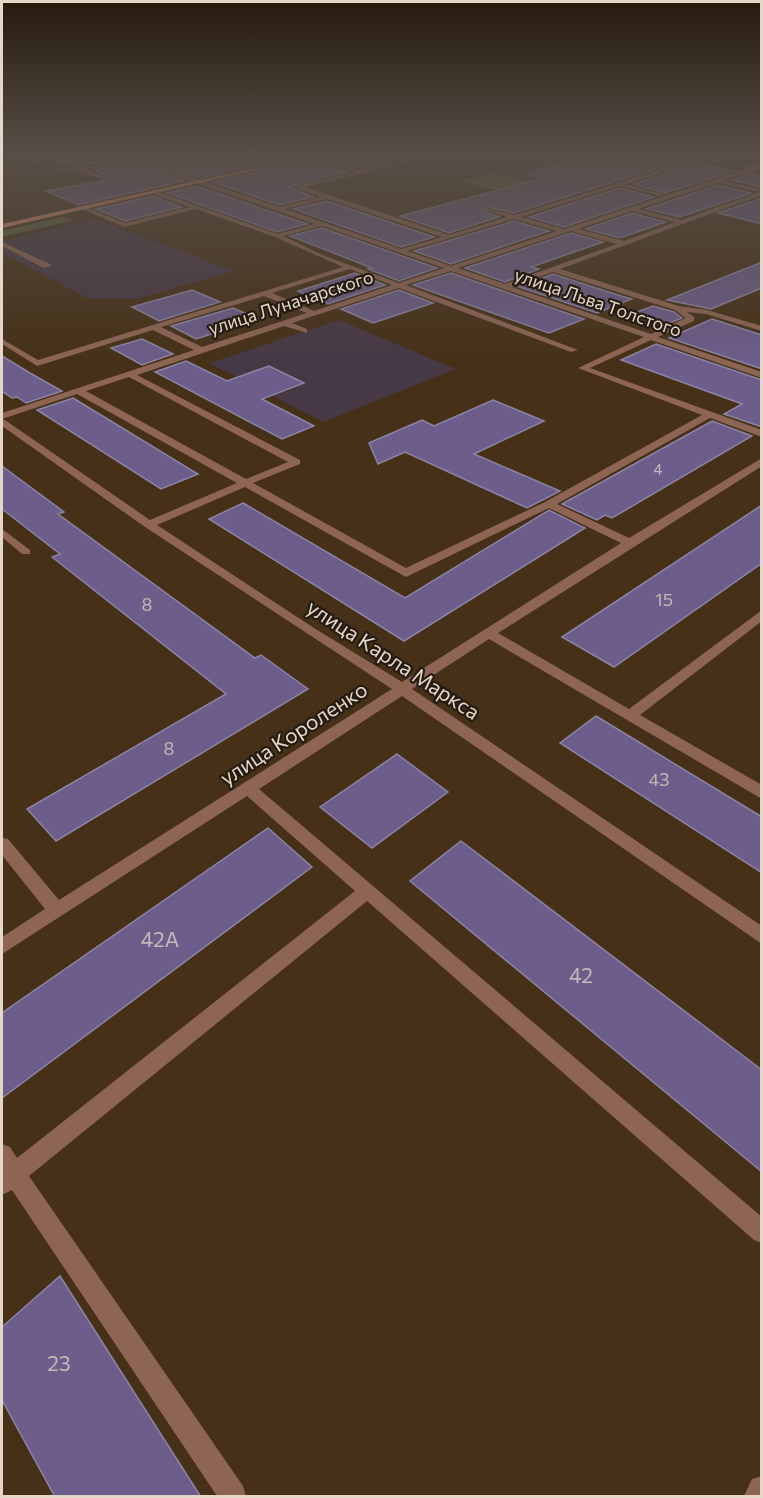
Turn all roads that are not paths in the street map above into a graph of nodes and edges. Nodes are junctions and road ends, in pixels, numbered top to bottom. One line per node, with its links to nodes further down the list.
1 (244, 224): 9 (street)
2 (322, 224): 9 (street); 13 (street, улица Льва Толстого)
3 (409, 224): 10 (street)
4 (492, 224): 10 (street)
5 (542, 224): 8 (street)
6 (586, 224): 8 (street, улица Луначарского)
7 (676, 224): 11 (street)
8 (567, 230): 11 (street); 16 (street, улица Луначарского)
9 (277, 236): 15 (street)
10 (449, 237): 13 (street)
11 (623, 243): 17 (street)
12 (2, 244): 14 (street)
13 (400, 251): 16 (street, улица Льва Толстого)
14 (47, 266)
15 (350, 267): 18 (street); 20 (street)
16 (450, 268): 18 (street, улица Луначарского); 19 (street, улица Льва Толстого)
17 (552, 269): 19 (street); 21 (street)
18 (399, 285): 22 (street, улица Луначарского); 30 (street)
19 (505, 287): 27 (street, улица Льва Толстого)
20 (264, 293): 22 (street); 24 (street)
21 (678, 308): 25 (street); 27 (street)
22 (313, 313): 23 (street, улица Луначарского)
23 (284, 323): 26 (street); 29 (street, улица Луначарского)
24 (154, 327): 28 (street); 29 (street)
25 (762, 329)
26 (304, 331)
27 (653, 337): 32 (street, улица Льва Толстого); 34 (street)
28 (2, 341)
29 (201, 350): 31 (street, улица Луначарского)
30 (574, 350)
31 (129, 374): 33 (street, улица Луначарского); 39 (street)
32 (762, 375)
33 (78, 391): 35 (street, улица Луначарского); 39 (street)
34 (709, 415): 37 (street); 40 (street)
35 (2, 416)
36 (2, 422): 41 (street, улица Карла Маркса)
37 (762, 434)
38 (762, 461): 43 (street, улица Короленко)
39 (245, 483): 40 (street); 41 (street)
40 (549, 504): 43 (street)
41 (149, 525): 47 (street, улица Карла Маркса)
42 (2, 532): 44 (street)
43 (629, 543): 46 (street, улица Короленко)
44 (26, 552)
45 (762, 614): 48 (street)
46 (489, 633): 47 (street, улица Короленко); 48 (street)
47 (402, 689): 49 (street, улица Короленко); 54 (street, улица Карла Маркса)
48 (630, 716): 50 (street)
49 (248, 788): 52 (street); 53 (street, улица Короленко)
50 (762, 793)
51 (2, 844): 53 (street)
52 (368, 891): 56 (street); 57 (street)
53 (57, 911): 55 (street, улица Короленко)
54 (762, 936)
55 (2, 946)
56 (6, 1171): 59 (street)
57 (762, 1232)
58 (762, 1489): 60 (street)
59 (233, 1497)
60 (757, 1497)

